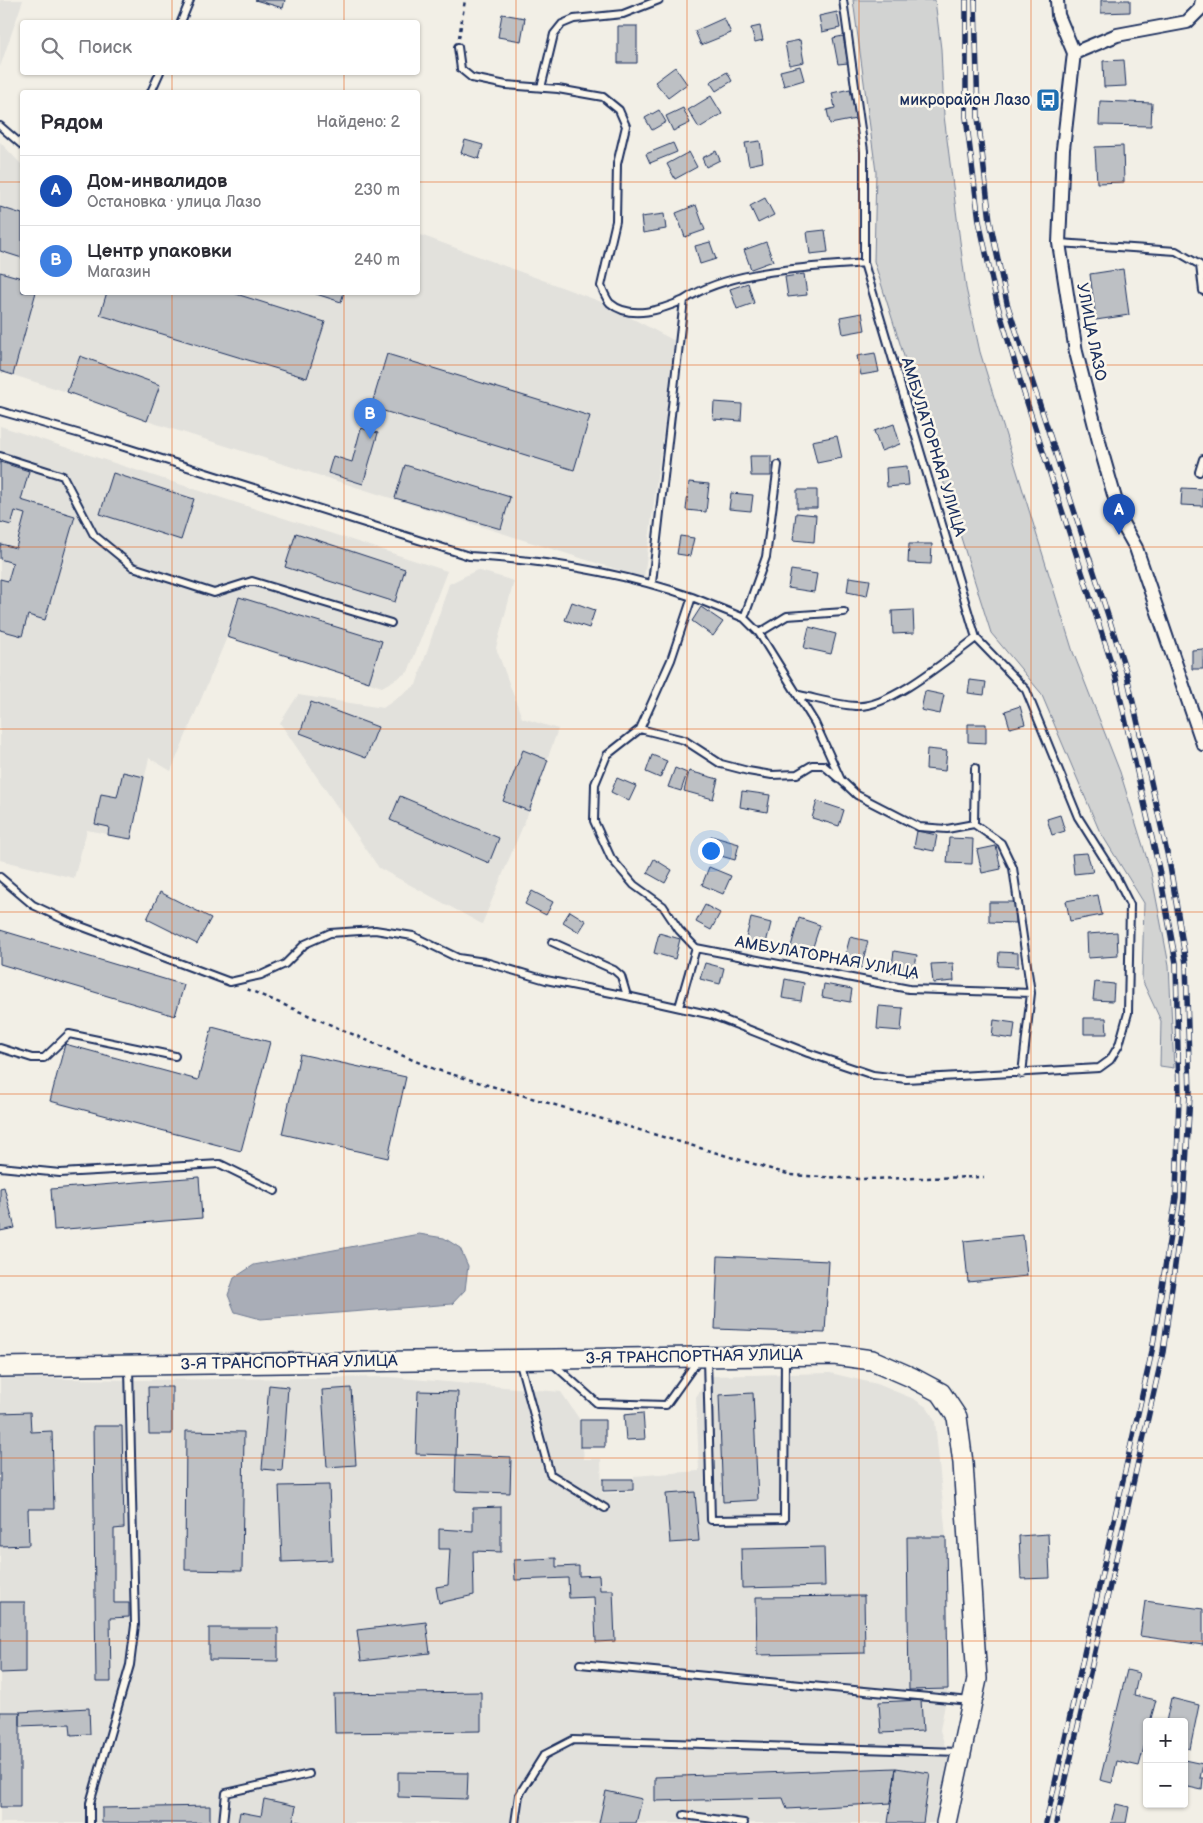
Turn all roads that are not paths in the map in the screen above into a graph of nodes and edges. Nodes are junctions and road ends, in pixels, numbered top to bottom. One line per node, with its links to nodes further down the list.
1 (190, 0): 6 (lane)
2 (659, 0): 10 (lane)
3 (843, 0): 15 (lane, АМБУЛАТОРНАЯ УЛИЦА)
4 (1057, 0): 8 (street)
5 (1202, 0): 8 (street)
6 (182, 20)
7 (458, 47): 10 (lane)
8 (1074, 53): 14 (street, УЛИЦА ЛАЗО)
9 (158, 75): 11 (lane)
10 (541, 88): 17 (lane)
11 (151, 90)
12 (0, 126): 13 (lane)
13 (20, 143)
14 (1058, 243): 16 (lane); 32 (street, УЛИЦА ЛАЗО)
15 (864, 263): 17 (lane); 29 (lane, АМБУЛАТОРНАЯ УЛИЦА)
16 (1203, 291)
17 (684, 300): 23 (lane)
18 (0, 411): 23 (lane)
19 (0, 456): 27 (lane)
20 (1203, 459): 22 (lane)
21 (778, 465): 26 (lane)
22 (1199, 472)
23 (652, 583): 24 (lane)
24 (692, 597): 26 (lane); 31 (lane)
25 (844, 612): 28 (lane)
26 (744, 618): 28 (lane)
27 (391, 623)
28 (759, 634): 30 (lane)
29 (976, 638): 30 (lane); 44 (lane, АМБУЛАТОРНАЯ УЛИЦА)
30 (799, 695): 34 (lane)
31 (640, 729): 34 (lane); 38 (lane)
32 (1203, 744)
33 (975, 768): 35 (lane)
34 (841, 780): 35 (lane)
35 (974, 824): 39 (lane)
36 (0, 878): 40 (lane, АМБУЛАТОРНАЯ УЛИЦА)
37 (552, 942): 40 (lane)
38 (696, 948): 39 (lane, АМБУЛАТОРНАЯ УЛИЦА); 41 (lane)
39 (1031, 993): 44 (lane)
40 (627, 996): 41 (lane, АМБУЛАТОРНАЯ УЛИЦА)
41 (679, 1007): 44 (lane, АМБУЛАТОРНАЯ УЛИЦА)
42 (0, 1048): 43 (lane)
43 (175, 1056)
44 (1022, 1074)
45 (0, 1167): 46 (lane)
46 (275, 1191)
47 (784, 1356): 48 (street, 3-Я ТРАНСПОРТНАЯ УЛИЦА); 48 (lane); 55 (street, 3-Я ТРАНСПОРТНАЯ УЛИЦА)
48 (703, 1357): 50 (street, 3-Я ТРАНСПОРТНАЯ УЛИЦА); 50 (lane)
49 (518, 1359): 50 (street, 3-Я ТРАНСПОРТНАЯ УЛИЦА); 51 (street, 3-Я ТРАНСПОРТНАЯ УЛИЦА); 53 (lane)
50 (547, 1359)
51 (129, 1365): 52 (street, 3-Я ТРАНСПОРТНАЯ УЛИЦА); 59 (lane)
52 (0, 1367)
53 (605, 1508)
54 (580, 1664): 55 (lane)
55 (973, 1701): 56 (street, 3-Я ТРАНСПОРТНАЯ УЛИЦА)
56 (962, 1752): 61 (lane); 63 (street, 3-Я ТРАНСПОРТНАЯ УЛИЦА)
57 (309, 1774): 60 (lane)
58 (684, 1816): 62 (lane)
59 (90, 1823)
60 (223, 1823)
61 (515, 1823)
62 (744, 1823)
63 (946, 1823)

